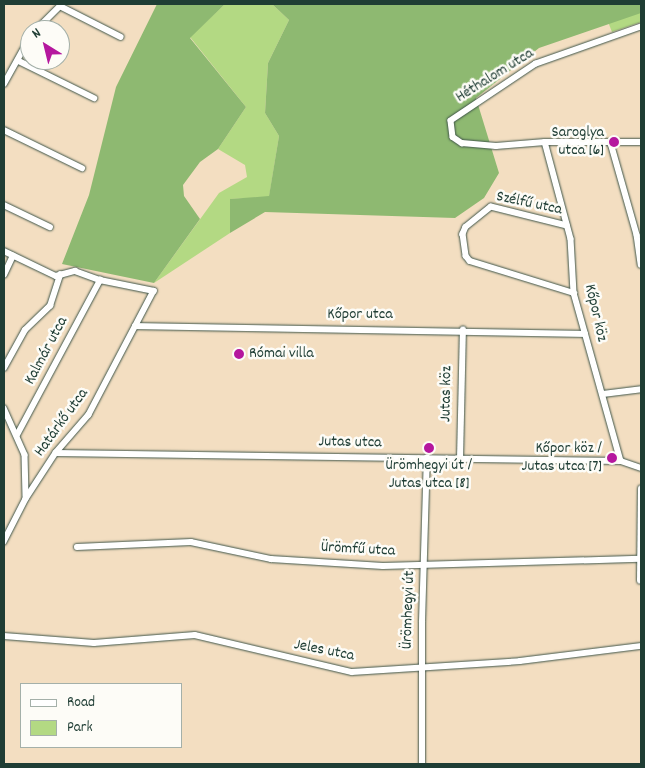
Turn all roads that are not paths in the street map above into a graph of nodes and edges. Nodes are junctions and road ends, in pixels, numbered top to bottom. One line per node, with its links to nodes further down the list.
1 (61, 5): 2 (street); 4 (street)
2 (46, 20)
3 (641, 26): 10 (street, Héthalom utca)
4 (121, 38)
5 (20, 56): 6 (street)
6 (18, 60): 7 (street); 8 (street)
7 (4, 84)
8 (94, 98)
9 (4, 130): 13 (street)
10 (545, 142): 12 (street); 15 (street, Kőpor köz)
11 (641, 142): 12 (street)
12 (611, 143): 19 (street)
13 (82, 168)
14 (4, 205): 16 (street)
15 (567, 226): 23 (street, Kőpor köz); 23 (street, Szélfű utca)
16 (50, 227)
17 (4, 251): 18 (street)
18 (12, 256): 20 (street); 21 (street)
19 (641, 265)
20 (4, 275)
21 (60, 276): 22 (street); 27 (street)
22 (100, 280): 24 (street, Határkő utca); 31 (street, Kalmár utca)
23 (574, 293): 26 (street, Kőpor köz)
24 (135, 326): 25 (street, Kőpor utca); 32 (street, Határkő utca)
25 (463, 330): 26 (street, Kőpor utca); 34 (street, Jutas köz)
26 (586, 334): 29 (street, Kőpor köz)
27 (4, 368)
28 (641, 389): 29 (street)
29 (603, 394): 35 (street, Kőpor köz)
30 (4, 408): 31 (street)
31 (18, 434): 38 (street)
32 (56, 453): 33 (street, Jutas utca); 38 (street, Határkő utca)
33 (428, 458): 34 (street, Jutas utca); 42 (street, Ürömhegyi út)
34 (460, 459): 35 (street, Jutas utca)
35 (621, 461): 36 (street, Jutas utca)
36 (641, 468)
37 (641, 489): 41 (street)
38 (26, 499): 39 (street, Határkő utca)
39 (4, 542)
40 (77, 547): 42 (street, Ürömfű utca)
41 (640, 559): 42 (street, Ürömfű utca); 43 (street)
42 (424, 567): 46 (street, Ürömhegyi út)
43 (640, 581)
44 (4, 636): 46 (street, Jeles utca)
45 (641, 646): 46 (street, Jeles utca)
46 (421, 668): 47 (street, Ürömhegyi út)
47 (422, 764)

